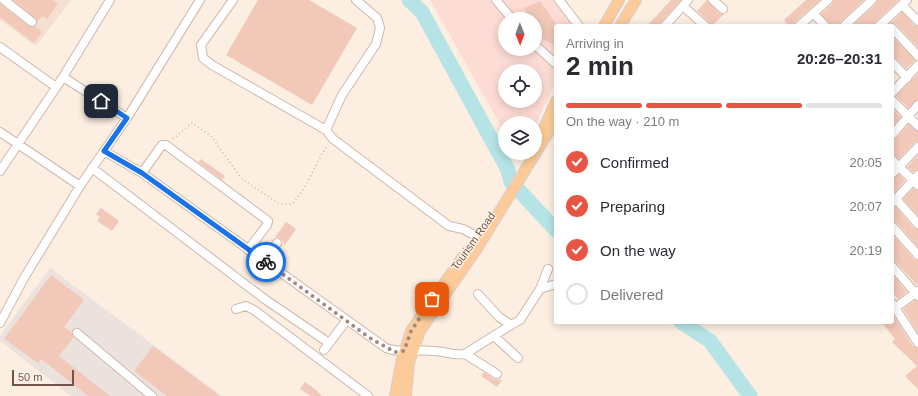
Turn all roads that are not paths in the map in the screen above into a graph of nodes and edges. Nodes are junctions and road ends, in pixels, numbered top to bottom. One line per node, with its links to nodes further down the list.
1 (4, 0): 18 (street)
2 (110, 0): 36 (street)
3 (200, 0): 44 (street)
4 (233, 0): 47 (street)
5 (356, 0): 47 (street)
6 (496, 0): 16 (street)
7 (560, 0): 20 (street)
8 (619, 0): 21 (main road)
9 (636, 0): 22 (main road)
10 (713, 0): 15 (street)
11 (828, 0): 17 (street)
12 (872, 0): 27 (street)
13 (686, 3): 23 (street); 24 (street)
14 (905, 3): 19 (street); 28 (street)
15 (723, 9)
16 (506, 12)
17 (813, 13): 25 (street); 26 (street)
18 (32, 22)
19 (918, 22)
20 (578, 24)
21 (605, 24)
22 (621, 24)
23 (667, 24)
24 (702, 24)
25 (801, 24)
26 (823, 24)
27 (846, 24)
28 (888, 24)
29 (894, 32): 32 (street)
30 (0, 47): 38 (street)
31 (542, 51): 33 (street)
32 (918, 56)
33 (554, 62)
34 (894, 64): 37 (street)
35 (918, 65): 37 (street)
36 (62, 77): 38 (street); 44 (street)
37 (907, 78): 39 (street)
38 (56, 87): 52 (street)
39 (894, 91)
40 (894, 102): 43 (street)
41 (918, 105): 43 (street)
42 (554, 106): 50 (main road)
43 (908, 116): 46 (street); 49 (street)
44 (127, 118): 54 (street)
45 (554, 122): 51 (main road)
46 (918, 126)
47 (326, 130): 69 (street)
48 (0, 132): 52 (street)
49 (894, 133)
50 (542, 135)
51 (542, 138)
52 (18, 144): 60 (street); 64 (street)
53 (918, 147): 58 (street)
54 (104, 151): 59 (street); 62 (street)
55 (526, 160): 67 (main road, Tourism Road)
56 (528, 160): 67 (main road, Tourism Road)
57 (894, 162): 58 (street)
58 (899, 167): 61 (street); 63 (street)
59 (92, 168): 64 (street); 82 (street)
60 (0, 171)
61 (894, 172)
62 (142, 173): 71 (street); 71 (street)
63 (916, 180): 65 (street)
64 (80, 186): 83 (street)
65 (894, 201): 66 (street)
66 (918, 224)
67 (489, 225): 69 (main road, Tourism Road)
68 (894, 228): 72 (street)
69 (480, 238): 88 (main road, Tourism Road); 88 (main road, Tourism Road)
70 (276, 243): 73 (street)
71 (248, 250): 73 (street)
72 (918, 255)
73 (264, 261): 82 (street)
74 (894, 268): 78 (street)
75 (548, 269): 77 (street)
76 (554, 285): 77 (street)
77 (540, 289): 84 (street)
78 (917, 293): 80 (street)
79 (478, 294): 84 (street)
80 (894, 306): 87 (street)
81 (236, 309): 94 (street)
82 (346, 321): 88 (street)
83 (0, 323)
84 (511, 325): 86 (street)
85 (77, 333): 93 (street)
86 (494, 336): 89 (street); 90 (street)
87 (918, 343)
88 (408, 351): 89 (street); 92 (main road); 95 (main road, Tourism Road)
89 (465, 354): 91 (street)
90 (518, 358)
91 (497, 374)
92 (407, 392)
93 (150, 396)
94 (368, 396)
95 (395, 396)

